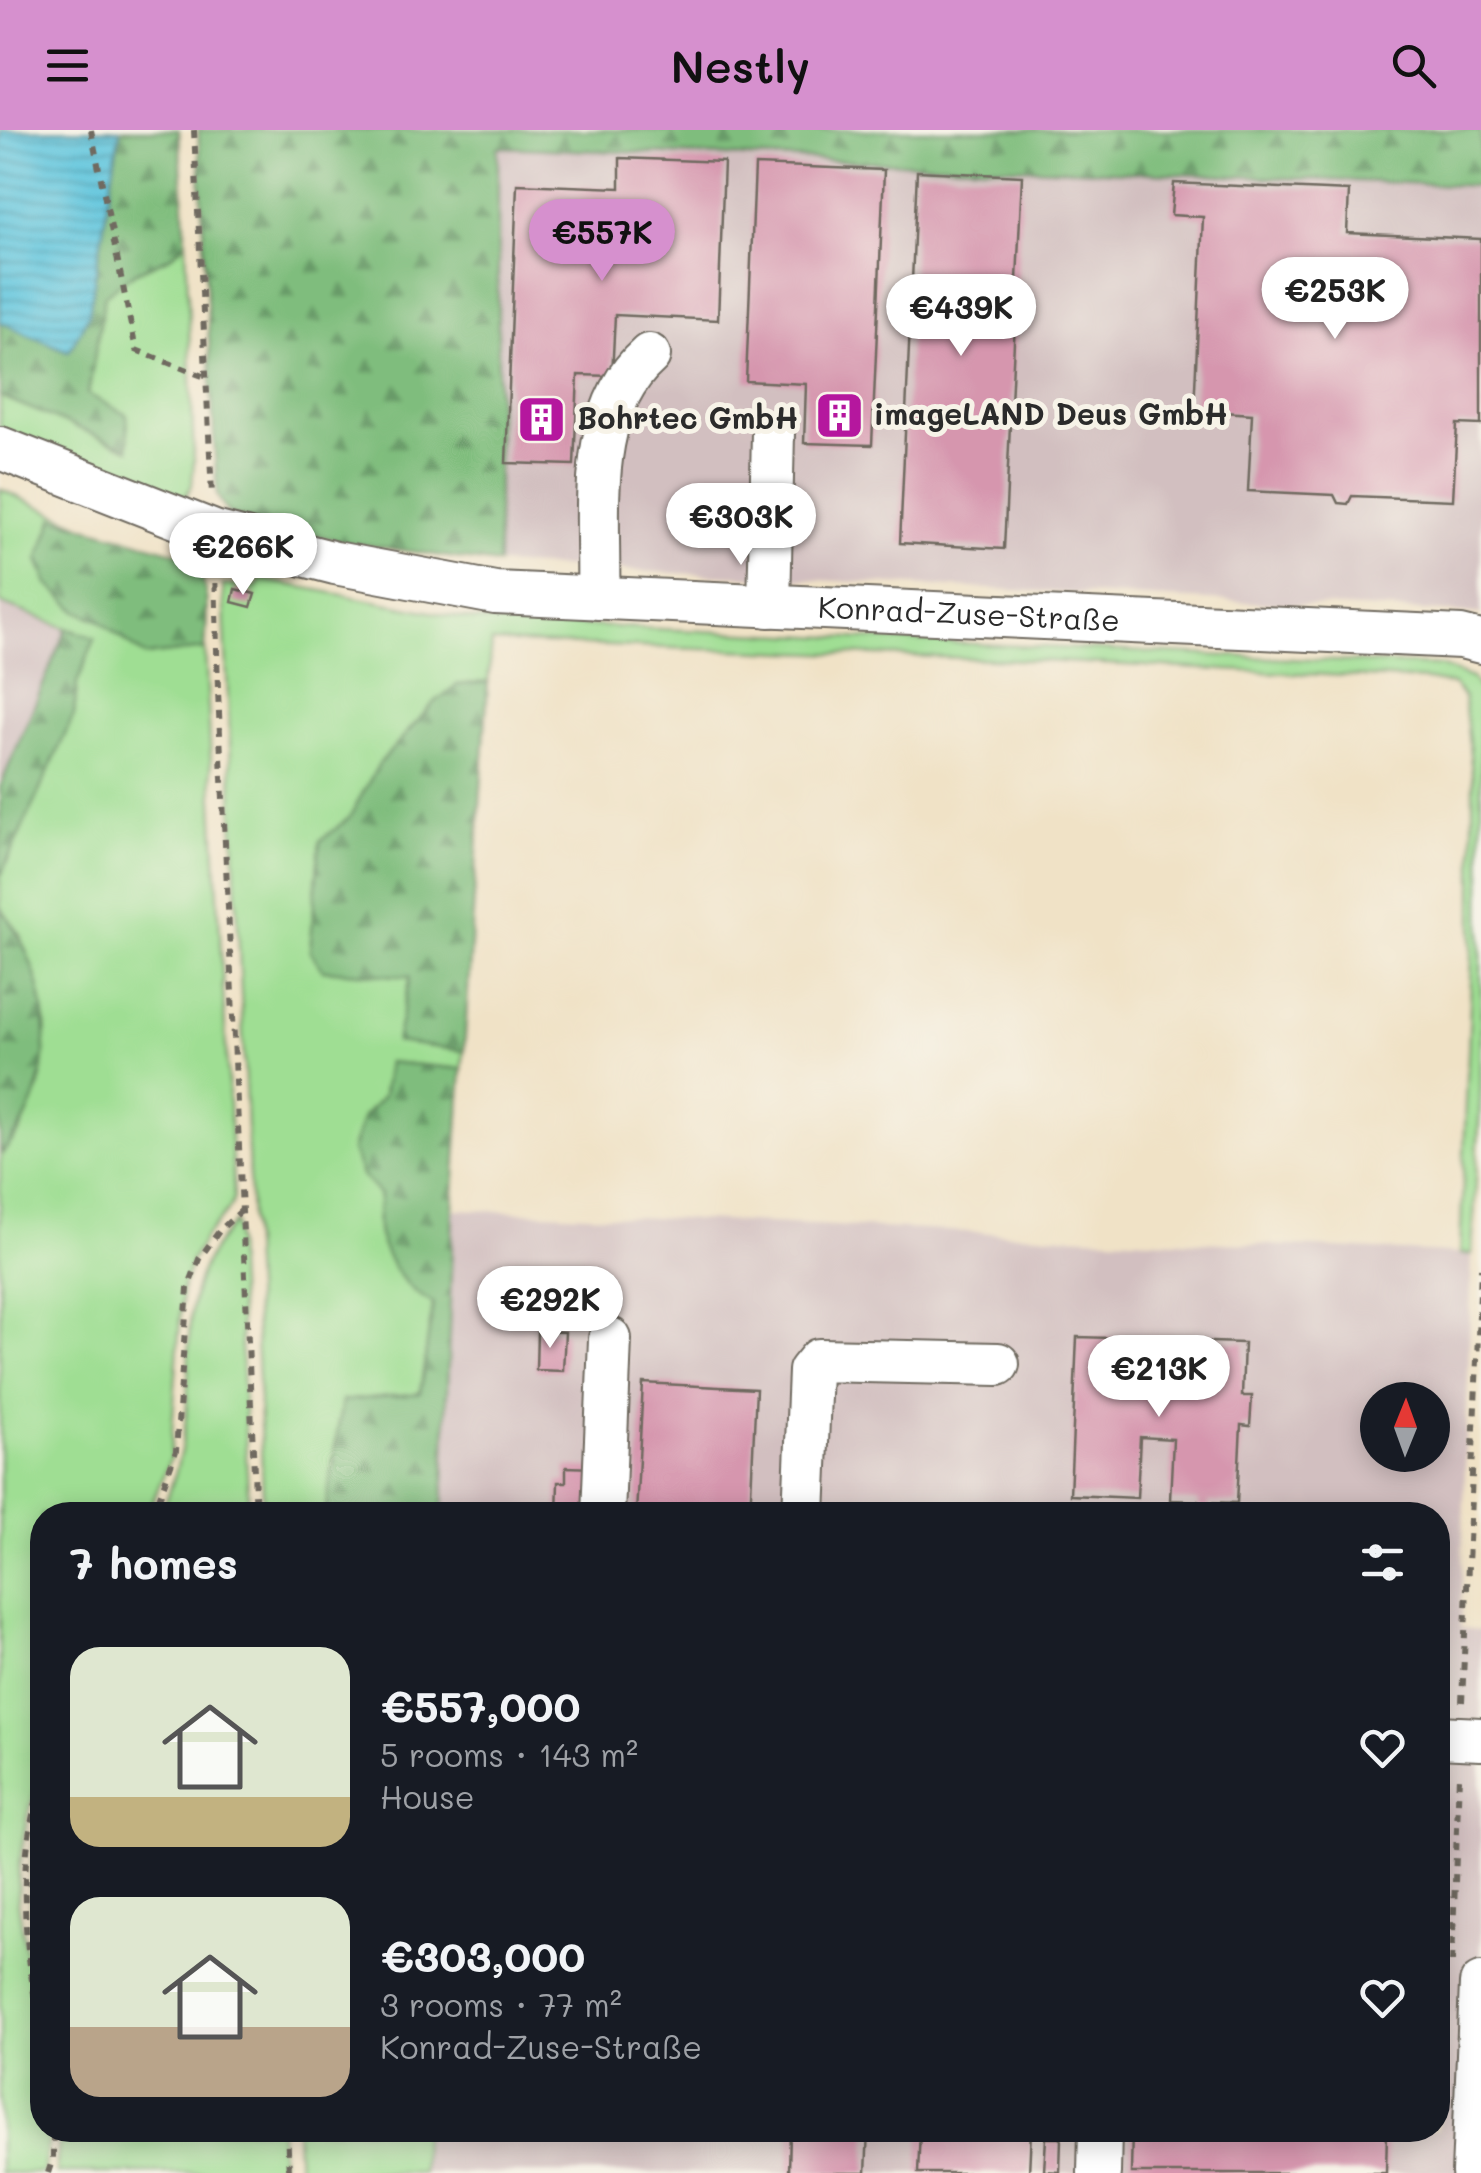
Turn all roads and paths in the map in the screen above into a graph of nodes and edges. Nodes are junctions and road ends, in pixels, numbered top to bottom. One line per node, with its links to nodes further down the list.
1 (91, 130): 4 (path)
2 (194, 130): 4 (path)
3 (649, 355): 8 (street)
4 (204, 377): 7 (path)
5 (773, 434): 9 (street)
6 (0, 448): 7 (street, Konrad-Zuse-Straße)
7 (214, 532): 8 (street, Konrad-Zuse-Straße); 11 (path)
8 (598, 598): 9 (street, Konrad-Zuse-Straße)
9 (769, 606): 10 (street, Konrad-Zuse-Straße)
10 (1481, 642)
11 (242, 1210): 14 (path); 15 (path)
12 (610, 1339): 16 (street)
13 (998, 1364): 17 (street)
14 (158, 1502)
15 (255, 1502)
16 (604, 1502)
17 (805, 1502)
18 (1450, 1737): 19 (street)
19 (1481, 1739)
20 (30, 1824): 21 (path)
21 (30, 1959)
22 (1481, 1984): 29 (street)
23 (53, 2142): 26 (path)
24 (288, 2142): 27 (path)
25 (1100, 2142): 28 (street)
26 (48, 2173)
27 (289, 2173)
28 (1099, 2173)
29 (1473, 2173)

